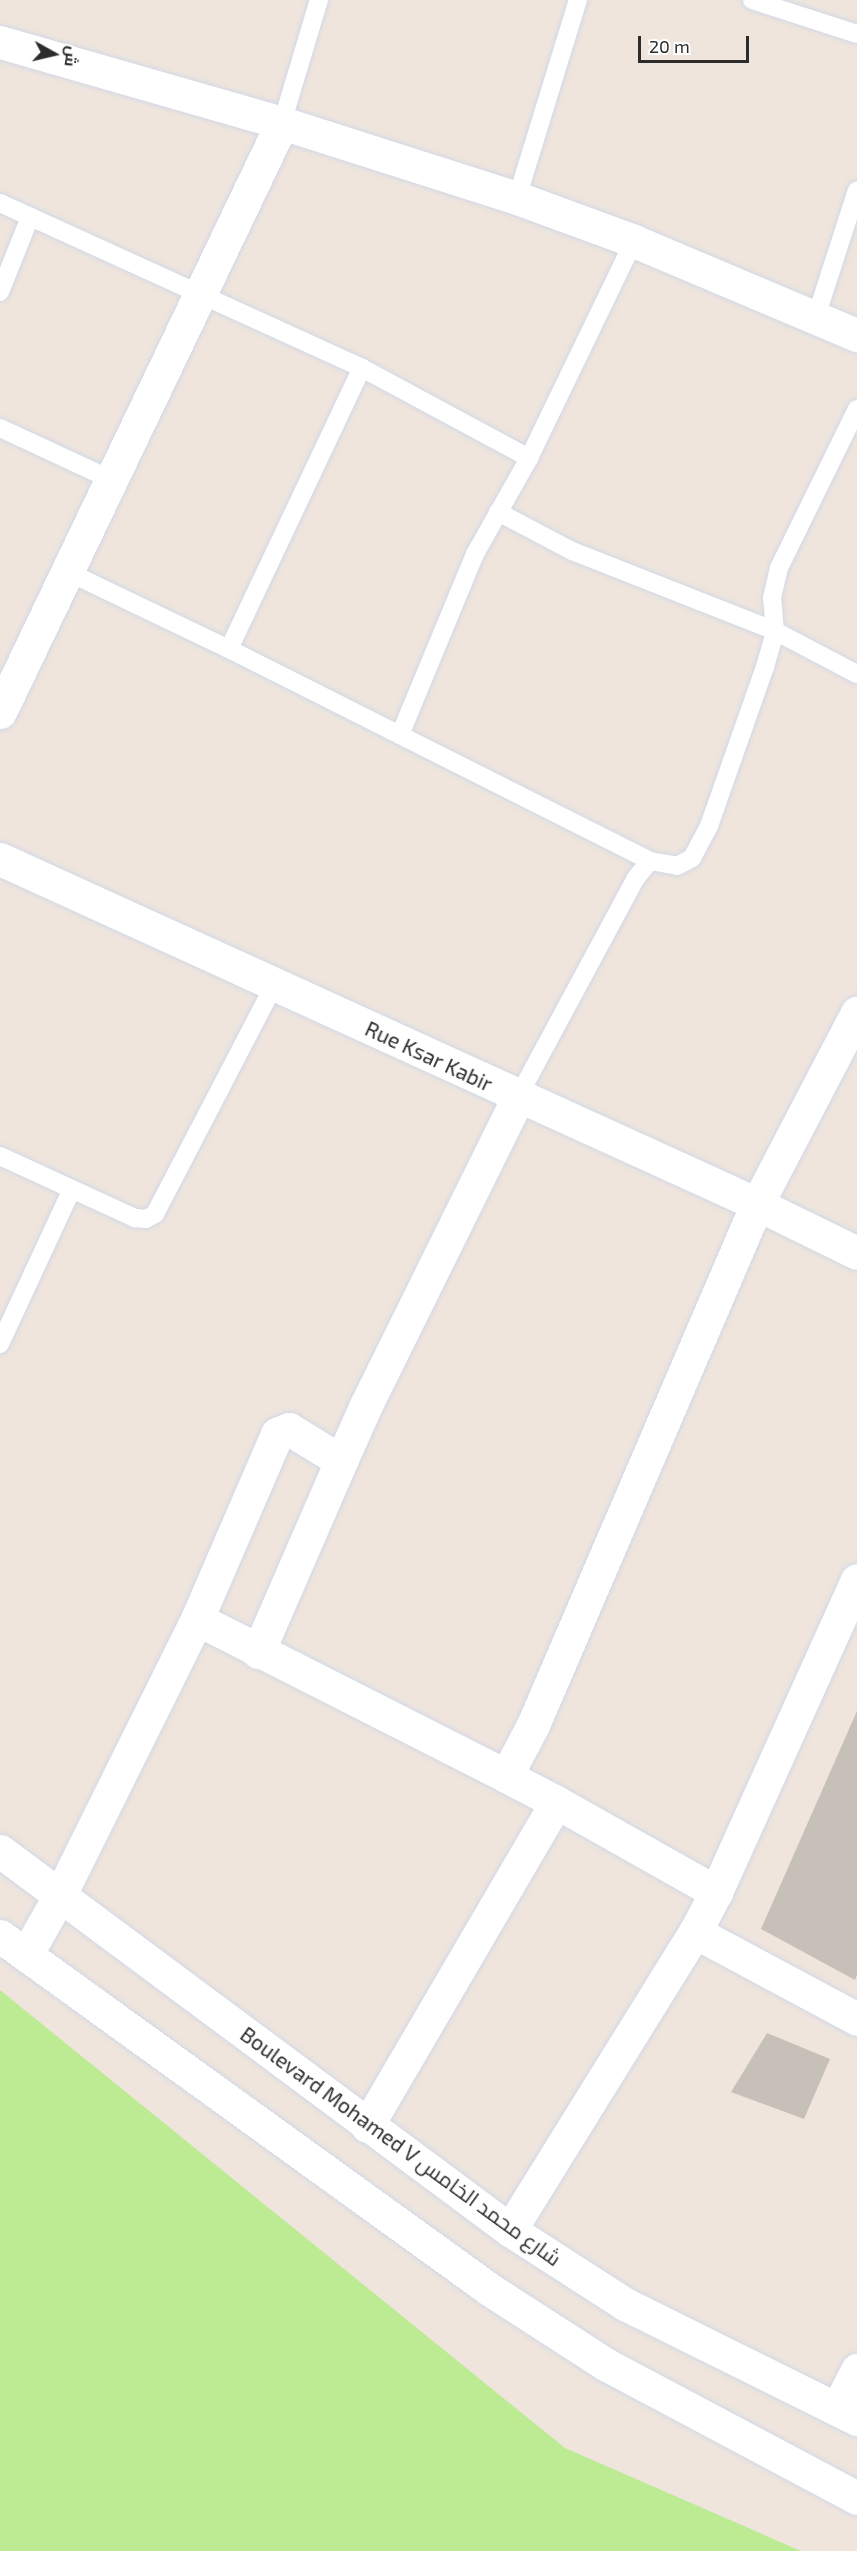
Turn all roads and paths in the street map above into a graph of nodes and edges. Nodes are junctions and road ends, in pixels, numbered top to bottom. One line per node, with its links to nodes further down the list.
1 (319, 0): 6 (lane)
2 (578, 0): 8 (lane)
3 (752, 0): 4 (lane)
4 (857, 34)
5 (0, 42): 6 (street)
6 (282, 123): 8 (street); 13 (street)
7 (857, 190): 14 (lane)
8 (517, 198): 11 (street)
9 (0, 202): 10 (lane)
10 (30, 217): 12 (lane); 13 (lane)
11 (634, 241): 14 (street); 19 (lane)
12 (0, 292)
13 (201, 295): 16 (lane); 20 (street)
14 (816, 317): 15 (street)
15 (857, 335)
16 (362, 369): 19 (lane); 24 (lane)
17 (857, 409): 23 (lane)
18 (0, 428): 20 (lane)
19 (529, 458): 21 (lane)
20 (110, 479): 22 (street)
21 (498, 512): 23 (lane); 27 (lane)
22 (66, 571): 24 (lane); 26 (street)
23 (775, 631): 25 (lane); 29 (lane)
24 (229, 649): 27 (lane)
25 (857, 674)
26 (0, 712)
27 (400, 735): 29 (lane)
28 (0, 860): 30 (street, Rue Ksar Kabir)
29 (650, 861): 32 (lane)
30 (274, 985): 32 (street, Rue Ksar Kabir); 34 (lane)
31 (857, 1013): 35 (street)
32 (518, 1097): 35 (street, Rue Ksar Kabir); 38 (street)
33 (0, 1156): 34 (lane)
34 (71, 1191): 37 (lane)
35 (757, 1204): 36 (street, Rue Ksar Kabir); 42 (street)
36 (857, 1253)
37 (0, 1344)
38 (341, 1461): 40 (street); 41 (street)
39 (857, 1580): 45 (street)
40 (197, 1619): 41 (street); 46 (street)
41 (258, 1652): 42 (street)
42 (506, 1776): 43 (street)
43 (556, 1802): 45 (street); 50 (street)
44 (0, 1851): 46 (street, Boulevard Mohamed V شارع محمد الخامس)
45 (716, 1892): 47 (street)
46 (60, 1895): 48 (street); 50 (street, Boulevard Mohamed V شارع محمد الخامس)
47 (695, 1932): 49 (street); 51 (street)
48 (13, 1945): 54 (street)
49 (857, 2019)
50 (367, 2126): 51 (street, Boulevard Mohamed V شارع محمد الخامس)
51 (510, 2230): 53 (street, Boulevard Mohamed V شارع محمد الخامس)
52 (857, 2370): 53 (street)
53 (847, 2414)
54 (857, 2498)

